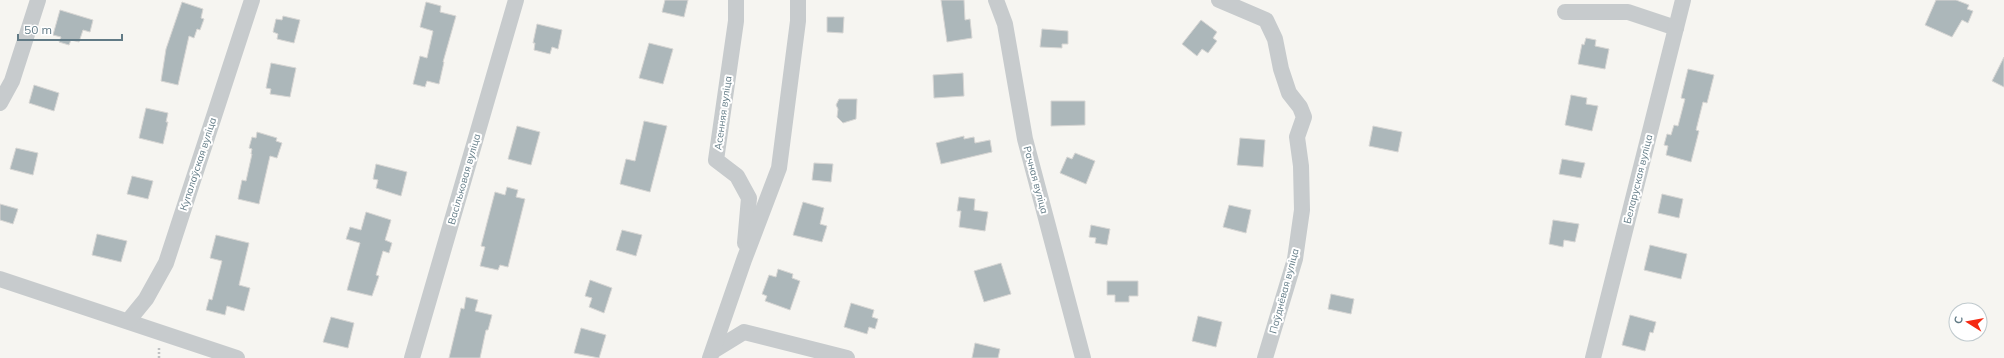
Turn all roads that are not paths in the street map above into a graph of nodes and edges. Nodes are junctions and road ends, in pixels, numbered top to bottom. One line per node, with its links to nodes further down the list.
1 (38, 0): 11 (street)
2 (252, 0): 14 (street, Купалаўская вуліца)
3 (516, 0): 17 (street, Васільковая вуліца)
4 (736, 0): 12 (street, Асенняя вуліца)
5 (798, 0): 12 (street, Асенняя вуліца)
6 (996, 0): 19 (street, Рачная вуліца)
7 (1219, 0): 20 (street, Паўднёвая вуліца)
8 (1683, 0): 10 (street, Беларуская вуліца)
9 (1565, 12): 10 (street)
10 (1670, 27): 21 (street, Беларуская вуліца)
11 (0, 103)
12 (744, 260): 15 (street, Асенняя вуліца)
13 (0, 280): 14 (street)
14 (128, 321): 16 (street)
15 (711, 355): 18 (street)
16 (237, 358)
17 (412, 358)
18 (847, 358)
19 (1082, 358)
20 (1265, 358)
21 (1593, 358)

